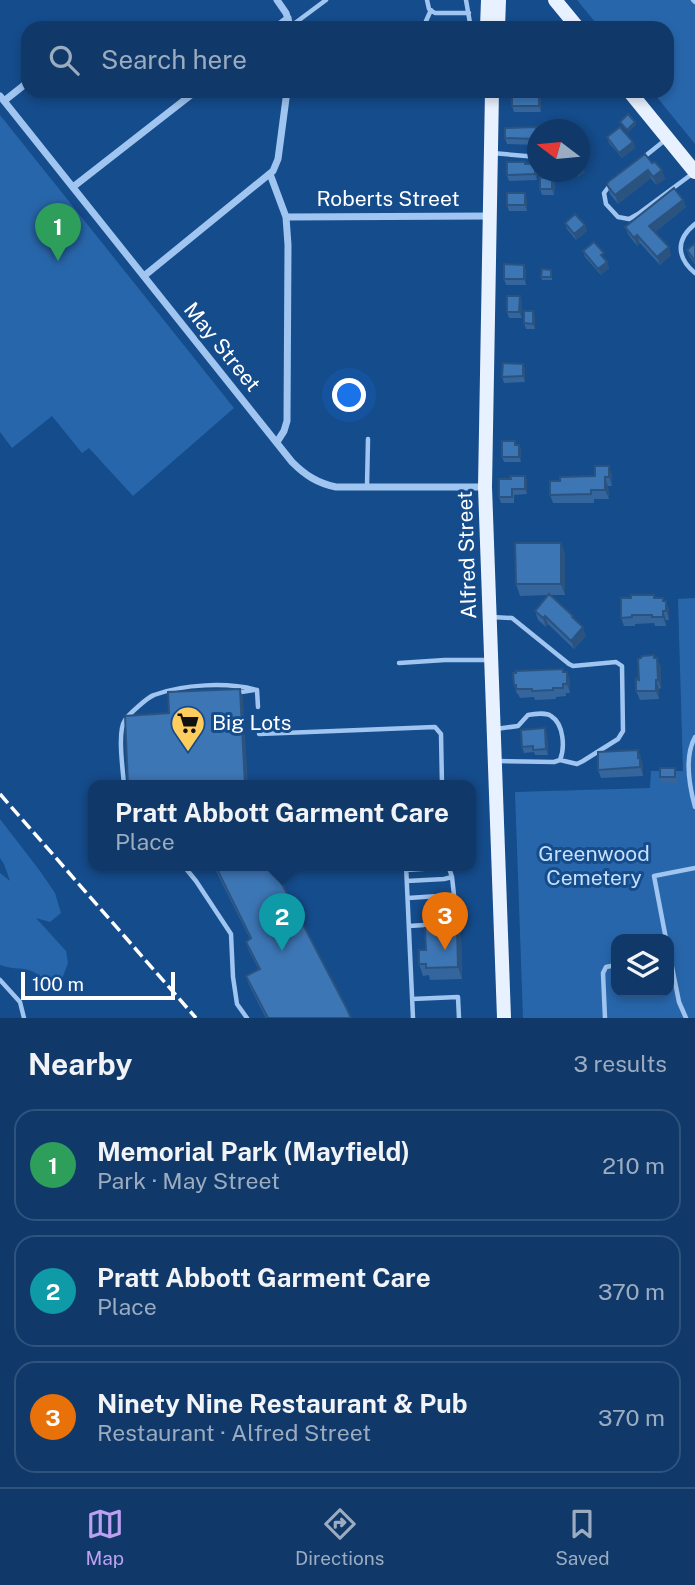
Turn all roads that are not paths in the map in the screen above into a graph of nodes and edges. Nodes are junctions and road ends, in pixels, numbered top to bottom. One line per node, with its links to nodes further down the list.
1 (277, 0): 10 (street)
2 (326, 0): 11 (lane)
3 (427, 0): 8 (lane)
4 (466, 0): 9 (lane)
5 (488, 0): 14 (main road)
6 (499, 0): 15 (main road)
7 (555, 0): 16 (main road)
8 (431, 10): 9 (lane); 12 (lane)
9 (469, 13): 13 (lane)
10 (288, 21)
11 (294, 21)
12 (426, 21)
13 (470, 21)
14 (487, 21)
15 (498, 21)
16 (572, 21)
17 (21, 87): 22 (street)
18 (186, 98): 30 (street)
19 (285, 98): 28 (street)
20 (492, 98): 24 (main road, Alfred Street)
21 (635, 98): 23 (main road)
22 (2, 99): 30 (street, May Street)
23 (667, 138): 26 (lane); 27 (main road)
24 (491, 153): 25 (lane); 31 (main road, Alfred Street)
25 (527, 156)
26 (641, 160)
27 (695, 172): 29 (lane)
28 (270, 174): 32 (street, Roberts Street); 35 (street)
29 (618, 179)
30 (73, 187): 35 (street, May Street)
31 (490, 216): 32 (street, Roberts Street); 39 (main road, Alfred Street)
32 (286, 217): 37 (street, Roberts Street)
33 (695, 224): 34 (lane)
34 (695, 273)
35 (144, 276): 37 (street, May Street)
36 (368, 439): 38 (lane)
37 (276, 442): 38 (street, May Street)
38 (367, 487): 39 (street, May Street)
39 (485, 487): 40 (main road, Alfred Street)
40 (490, 617): 41 (main road, Alfred Street); 51 (lane)
41 (492, 660): 42 (lane); 48 (main road, Alfred Street)
42 (399, 663)
43 (257, 690): 44 (lane); 45 (lane); 47 (lane)
44 (169, 692): 46 (lane); 53 (lane)
45 (231, 694)
46 (178, 696)
47 (258, 707)
48 (494, 729): 51 (lane); 52 (main road, Alfred Street)
49 (259, 734): 54 (lane)
50 (695, 737): 55 (lane)
51 (560, 760): 52 (lane)
52 (495, 761): 74 (main road, Alfred Street)
53 (124, 780)
54 (442, 780)
55 (695, 807)
56 (695, 868): 65 (lane)
57 (188, 871): 71 (lane)
58 (406, 871): 61 (lane)
59 (453, 871): 60 (lane)
60 (452, 877): 61 (lane); 62 (lane)
61 (407, 881): 63 (lane)
62 (454, 895): 63 (lane); 64 (lane)
63 (408, 898): 64 (lane)
64 (409, 926): 69 (lane)
65 (665, 934)
66 (611, 966): 75 (lane)
67 (0, 980): 70 (lane)
68 (674, 985): 76 (lane)
69 (412, 999): 72 (lane); 73 (lane)
70 (24, 1018)
71 (247, 1018)
72 (413, 1018)
73 (459, 1018)
74 (504, 1018)
75 (605, 1018)
76 (685, 1018)

